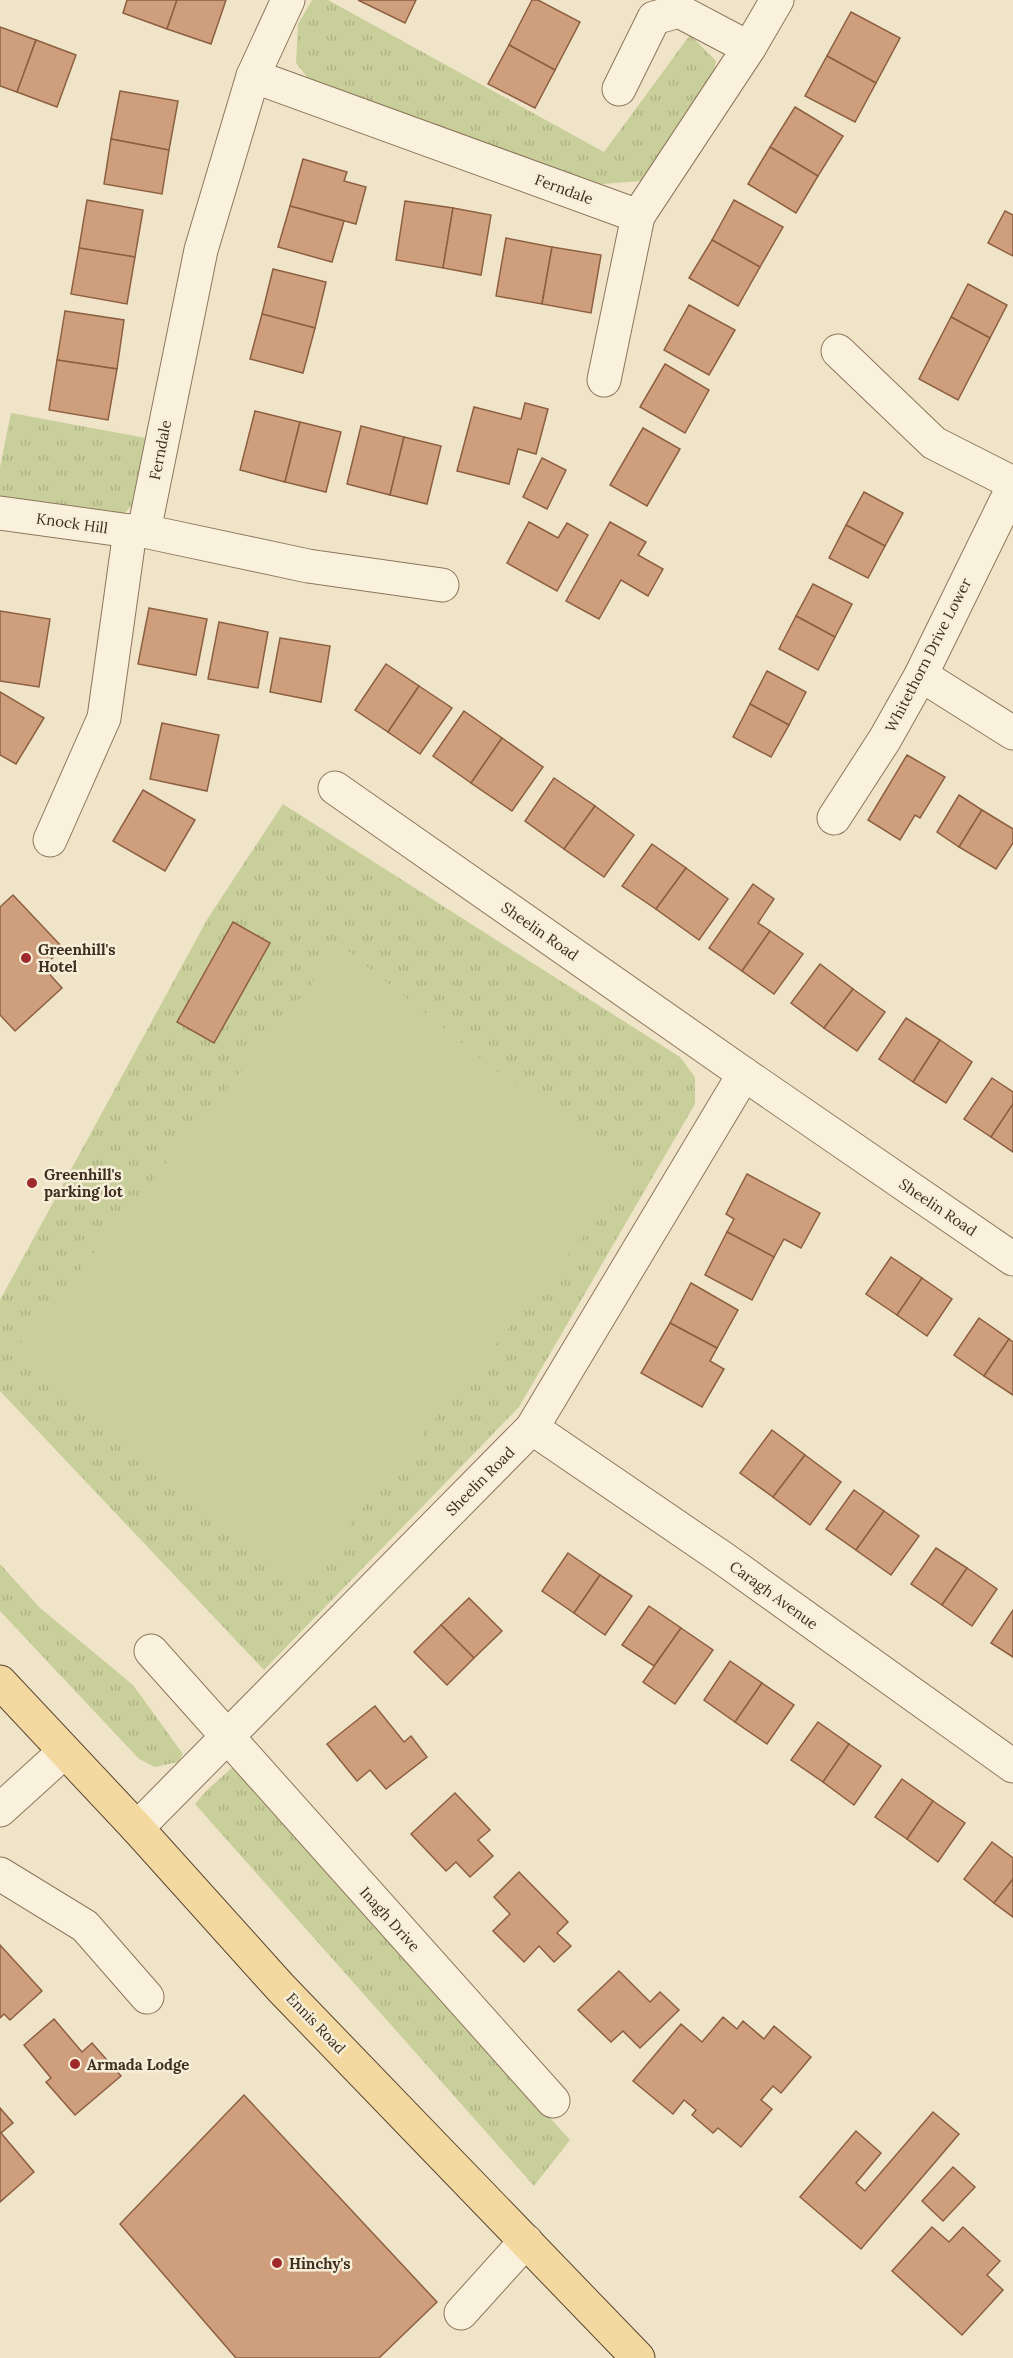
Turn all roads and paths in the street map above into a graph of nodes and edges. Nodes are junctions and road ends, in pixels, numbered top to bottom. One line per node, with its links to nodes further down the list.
1 (288, 0): 4 (street, Ferndale)
2 (777, 0): 3 (street)
3 (749, 48): 5 (street); 6 (street)
4 (253, 76): 6 (street, Ferndale); 11 (street, Ferndale)
5 (619, 89)
6 (638, 216): 8 (street)
7 (838, 351): 9 (street)
8 (604, 380)
9 (1013, 485): 13 (street, Whitethorn Drive Lower)
10 (0, 513): 11 (street, Knock Hill)
11 (137, 531): 12 (street); 17 (street, Ferndale)
12 (442, 585)
13 (921, 675): 14 (street); 16 (street, Whitethorn Drive Lower)
14 (1013, 733)
15 (335, 788): 18 (street, Sheelin Road)
16 (834, 818)
17 (50, 840)
18 (744, 1074): 19 (street, Sheelin Road); 20 (street, Sheelin Road)
19 (1013, 1258)
20 (532, 1428): 23 (street, Sheelin Road); 25 (street, Caragh Avenue)
21 (151, 1651): 23 (street, Inagh Drive)
22 (0, 1682): 24 (main road, Ennis Road)
23 (228, 1736): 27 (street, Sheelin Road); 30 (street, Inagh Drive)
24 (64, 1752): 26 (street); 27 (main road, Ennis Road)
25 (1013, 1766)
26 (0, 1810)
27 (137, 1828): 31 (main road, Ennis Road)
28 (0, 1874): 29 (street)
29 (147, 1997)
30 (553, 2101)
31 (526, 2241): 32 (street); 33 (main road, Ennis Road)
32 (461, 2313)
33 (638, 2358)

